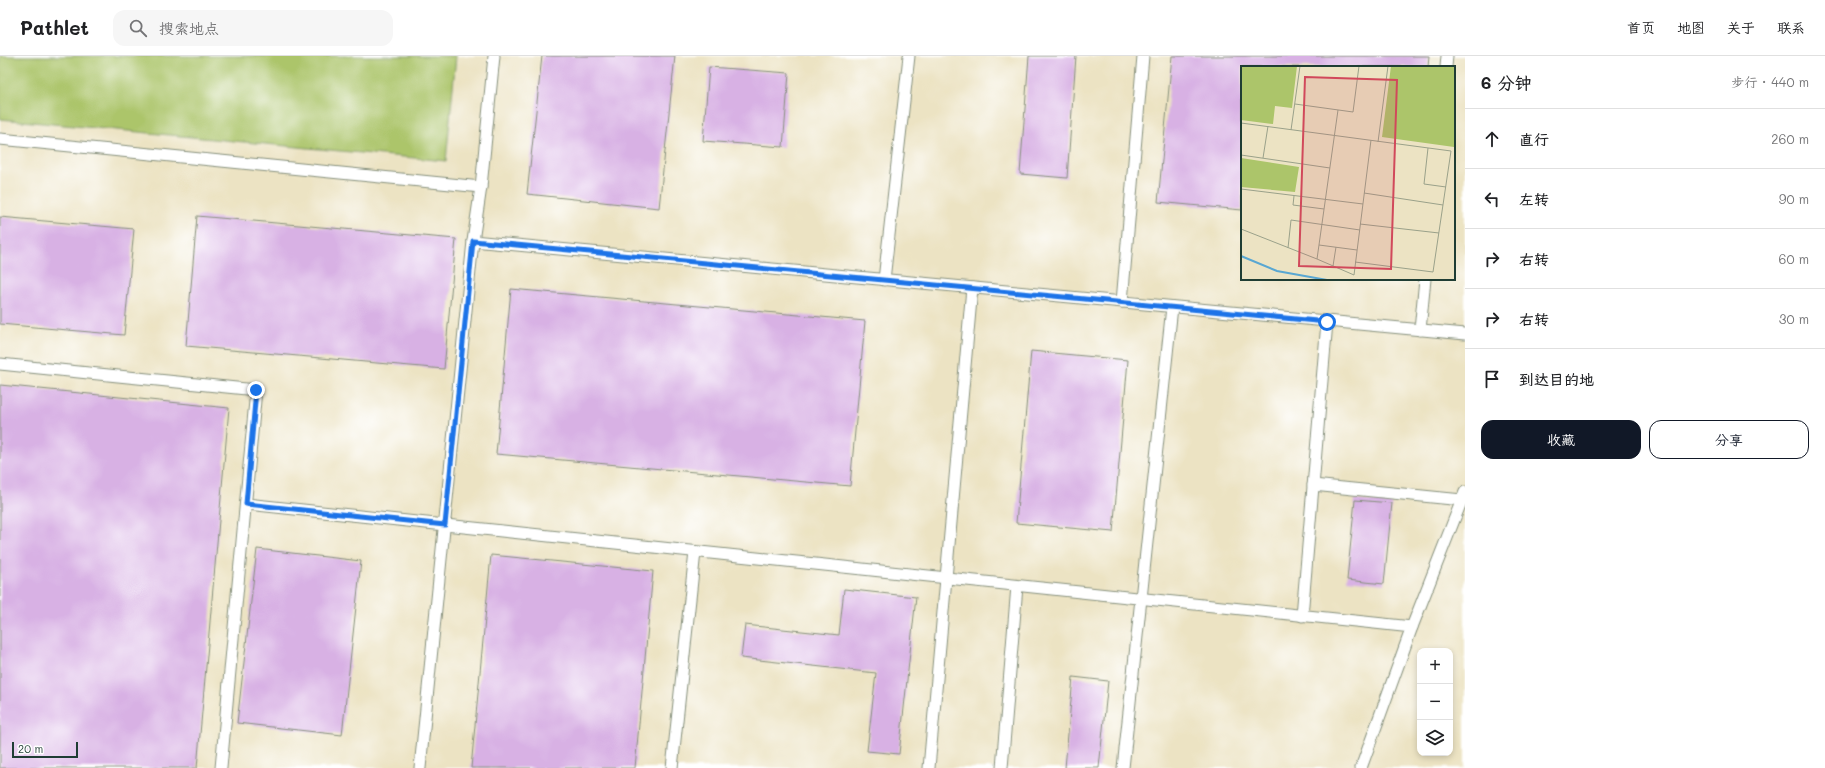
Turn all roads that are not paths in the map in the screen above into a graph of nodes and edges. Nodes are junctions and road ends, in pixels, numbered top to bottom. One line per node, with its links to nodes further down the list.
1 (494, 56): 7 (lane)
2 (909, 56): 9 (lane)
3 (1143, 56): 12 (lane)
4 (1447, 56): 5 (lane)
5 (1446, 66)
6 (0, 139): 7 (lane)
7 (482, 187): 8 (lane)
8 (473, 241): 9 (lane); 21 (lane)
9 (884, 280): 11 (lane)
10 (1425, 280): 15 (lane)
11 (972, 288): 12 (lane); 23 (lane)
12 (1122, 302): 13 (lane)
13 (1172, 307): 14 (lane); 25 (lane)
14 (1327, 322): 15 (lane); 18 (lane)
15 (1420, 330): 16 (lane)
16 (1465, 334)
17 (0, 364): 20 (lane)
18 (1313, 485): 19 (lane); 26 (lane)
19 (1464, 496): 27 (lane)
20 (246, 504): 21 (lane); 28 (lane)
21 (445, 525): 22 (lane); 29 (lane)
22 (695, 552): 23 (lane); 30 (lane)
23 (946, 578): 24 (lane); 31 (lane)
24 (1017, 586): 25 (lane); 32 (lane)
25 (1142, 599): 26 (lane); 33 (lane)
26 (1302, 616): 27 (lane)
27 (1412, 627): 34 (lane)
28 (221, 768)
29 (420, 768)
30 (672, 768)
31 (929, 768)
32 (1002, 768)
33 (1123, 768)
34 (1361, 768)

